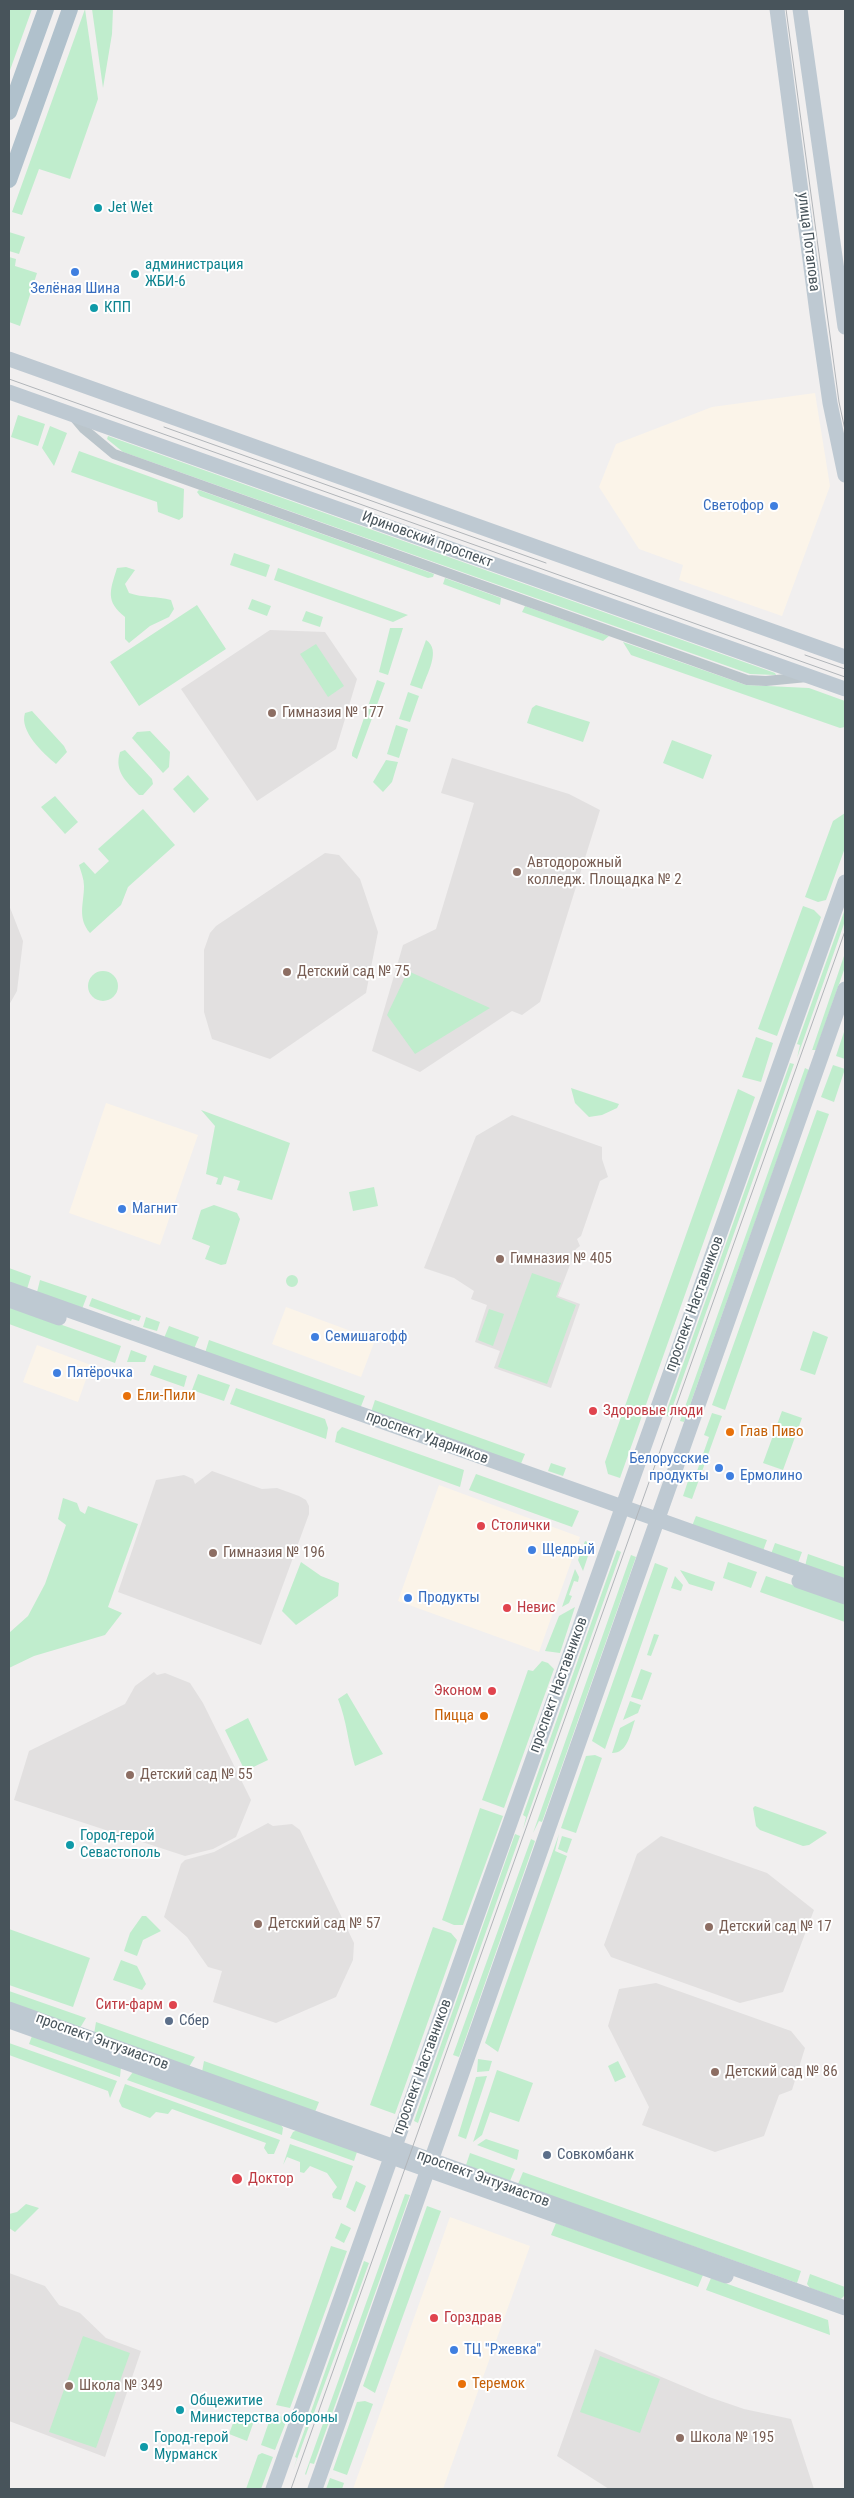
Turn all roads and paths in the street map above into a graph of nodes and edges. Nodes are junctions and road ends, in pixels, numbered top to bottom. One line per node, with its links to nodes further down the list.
1 (46, 9): 5 (main road)
2 (70, 9): 6 (main road)
3 (776, 9): 11 (main road, улица Потапова)
4 (800, 9): 7 (main road, улица Потапова)
5 (9, 112)
6 (9, 180)
7 (845, 327)
8 (9, 360): 12 (main road, Ириновский проспект)
9 (9, 392): 10 (main road, Ириновский проспект)
10 (71, 414): 13 (main road, Ириновский проспект); 13 (street)
11 (845, 475)
12 (845, 657)
13 (811, 677): 14 (main road, Ириновский проспект)
14 (845, 689)
15 (845, 882): 19 (main road, проспект Наставников)
16 (845, 989): 20 (main road)
17 (9, 1288): 19 (main road, проспект Ударников)
18 (9, 1300): 19 (main road, проспект Ударников)
19 (621, 1512): 20 (main road, проспект Ударников); 25 (main road, проспект Наставников)
20 (656, 1524): 21 (main road, проспект Ударников); 22 (main road, проспект Ударников); 26 (main road)
21 (845, 1586)
22 (845, 1597)
23 (9, 2009): 25 (main road, проспект Энтузиастов)
24 (9, 2021): 25 (main road, проспект Энтузиастов)
25 (393, 2152): 26 (main road, проспект Энтузиастов); 29 (main road, проспект Наставников)
26 (430, 2166): 27 (main road, проспект Энтузиастов); 28 (main road, проспект Энтузиастов); 30 (main road)
27 (845, 2308)
28 (845, 2318)
29 (273, 2489)
30 (315, 2489)

